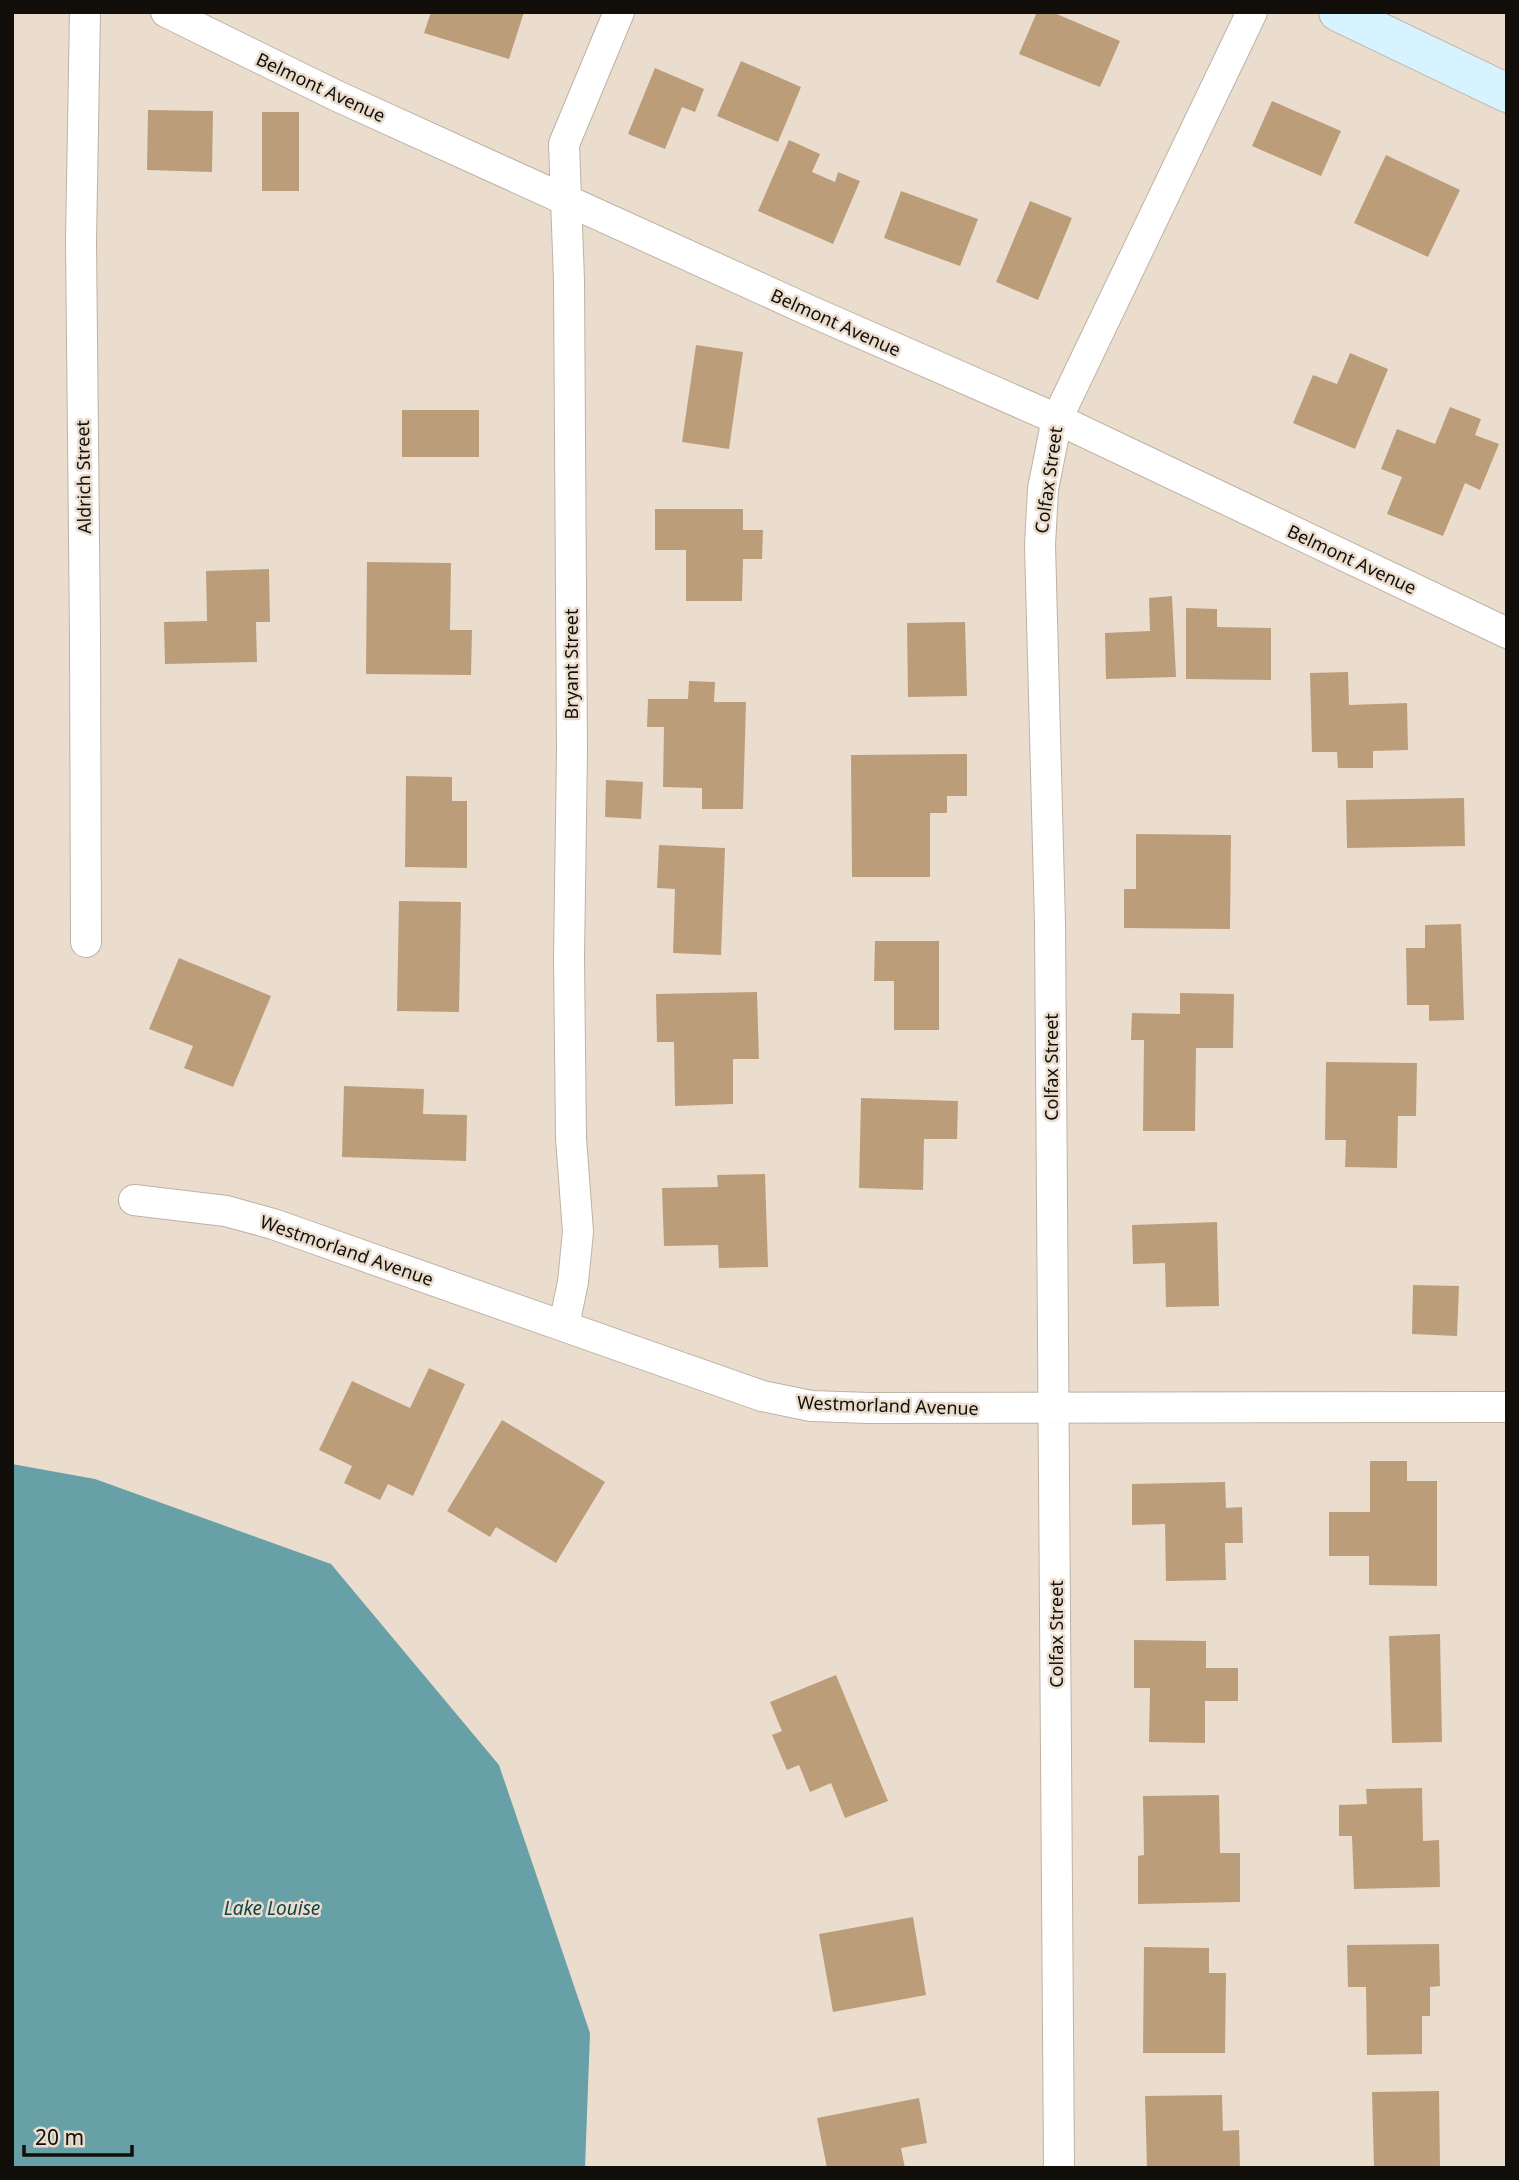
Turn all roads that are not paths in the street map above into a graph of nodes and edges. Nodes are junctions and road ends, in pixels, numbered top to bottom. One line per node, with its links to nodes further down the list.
1 (85, 12): 10 (street, Aldrich Street)
2 (166, 12): 7 (street, Belmont Avenue)
3 (620, 12): 7 (street, Bryant Street)
4 (1252, 12): 8 (street, Colfax Street)
5 (1338, 12): 6 (street)
6 (1507, 93)
7 (566, 200): 8 (street, Belmont Avenue); 12 (street, Bryant Street)
8 (1056, 419): 9 (street, Belmont Avenue); 14 (street, Colfax Street)
9 (1507, 634)
10 (86, 942)
11 (134, 1200): 12 (street, Westmorland Avenue)
12 (564, 1325): 14 (street, Westmorland Avenue)
13 (1507, 1407): 14 (street, Westmorland Avenue)
14 (1054, 1409): 15 (street, Colfax Street)
15 (1059, 2168)

